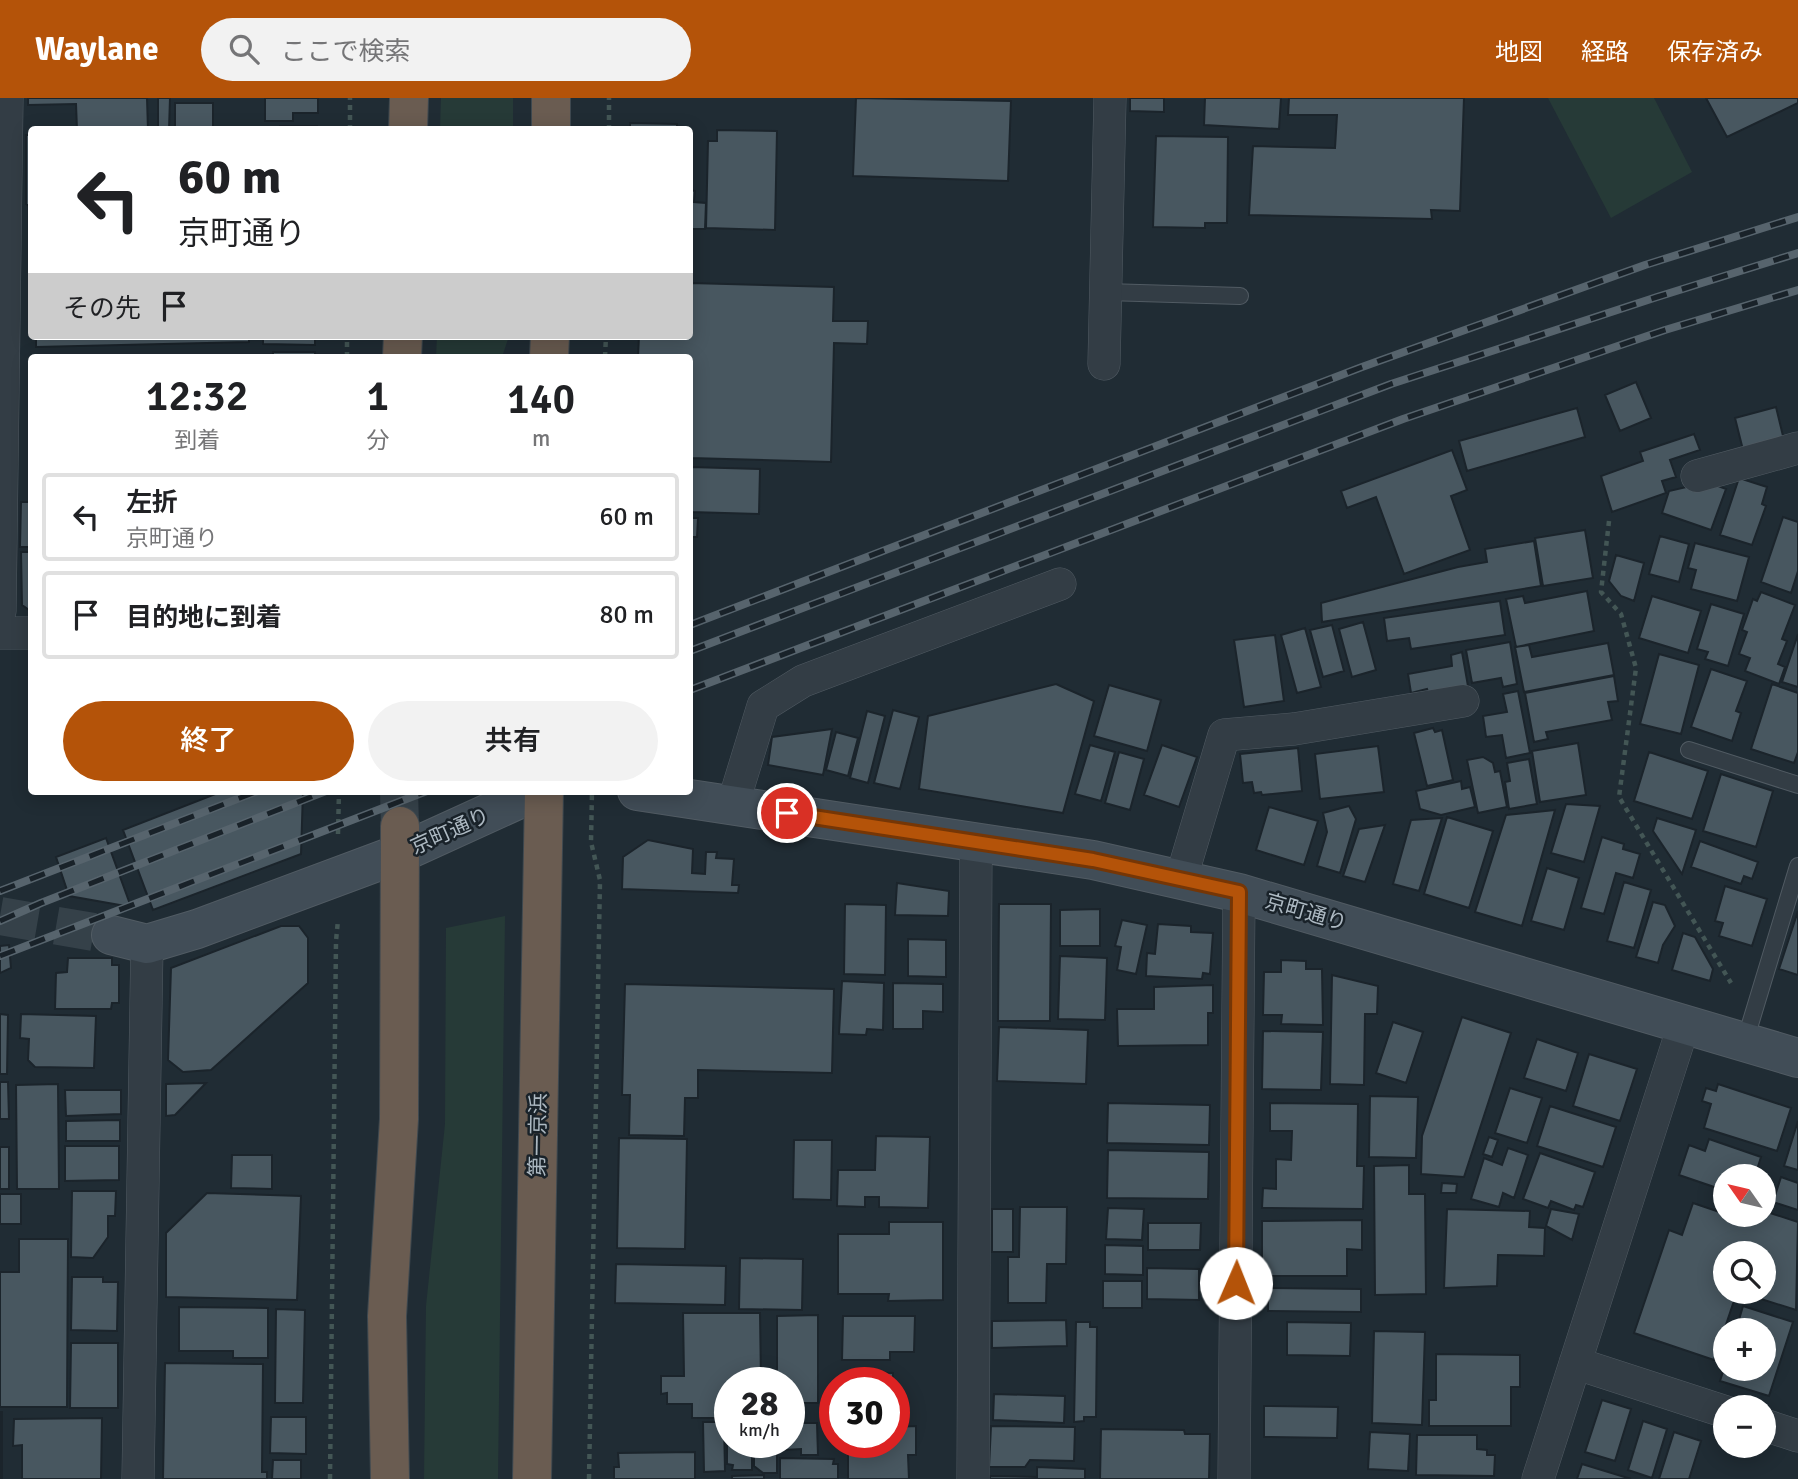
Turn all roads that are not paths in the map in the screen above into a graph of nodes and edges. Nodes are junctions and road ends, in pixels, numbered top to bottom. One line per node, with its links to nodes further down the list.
1 (7, 98): 11 (street)
2 (409, 98): 5 (highway)
3 (551, 98): 6 (highway)
4 (1111, 98): 7 (street)
5 (408, 126)
6 (551, 126)
7 (1106, 292): 8 (lane); 9 (street)
8 (1240, 296)
9 (1104, 364)
10 (1798, 448): 12 (street)
11 (1, 456): 14 (street)
12 (1697, 476)
13 (1060, 584): 23 (street)
14 (0, 611)
15 (0, 633): 16 (street)
16 (28, 633)
17 (1464, 701): 27 (street)
18 (1689, 750): 19 (lane)
19 (1798, 785)
20 (526, 795): 24 (street, 京町通り)
21 (544, 795): 40 (highway, 第一京浜)
22 (667, 795): 23 (street, 京町通り)
23 (733, 804): 25 (street, 京町通り)
24 (400, 840): 30 (street, 京町通り); 39 (highway)
25 (976, 843): 27 (street, 京町通り); 41 (street)
26 (1798, 866): 32 (lane)
27 (1181, 879): 28 (street, 京町通り)
28 (1239, 892): 31 (street, 京町通り); 42 (street)
29 (111, 935): 30 (street)
30 (147, 944): 38 (street)
31 (1684, 1024): 32 (street, 京町通り); 34 (street)
32 (1745, 1041): 33 (street, 京町通り)
33 (1798, 1058)
34 (1575, 1363): 35 (street); 43 (street)
35 (1713, 1408)
36 (1776, 1428): 37 (street)
37 (1798, 1436)
38 (138, 1479)
39 (390, 1479)
40 (532, 1479)
41 (973, 1479)
42 (1234, 1479)
43 (1538, 1479)

